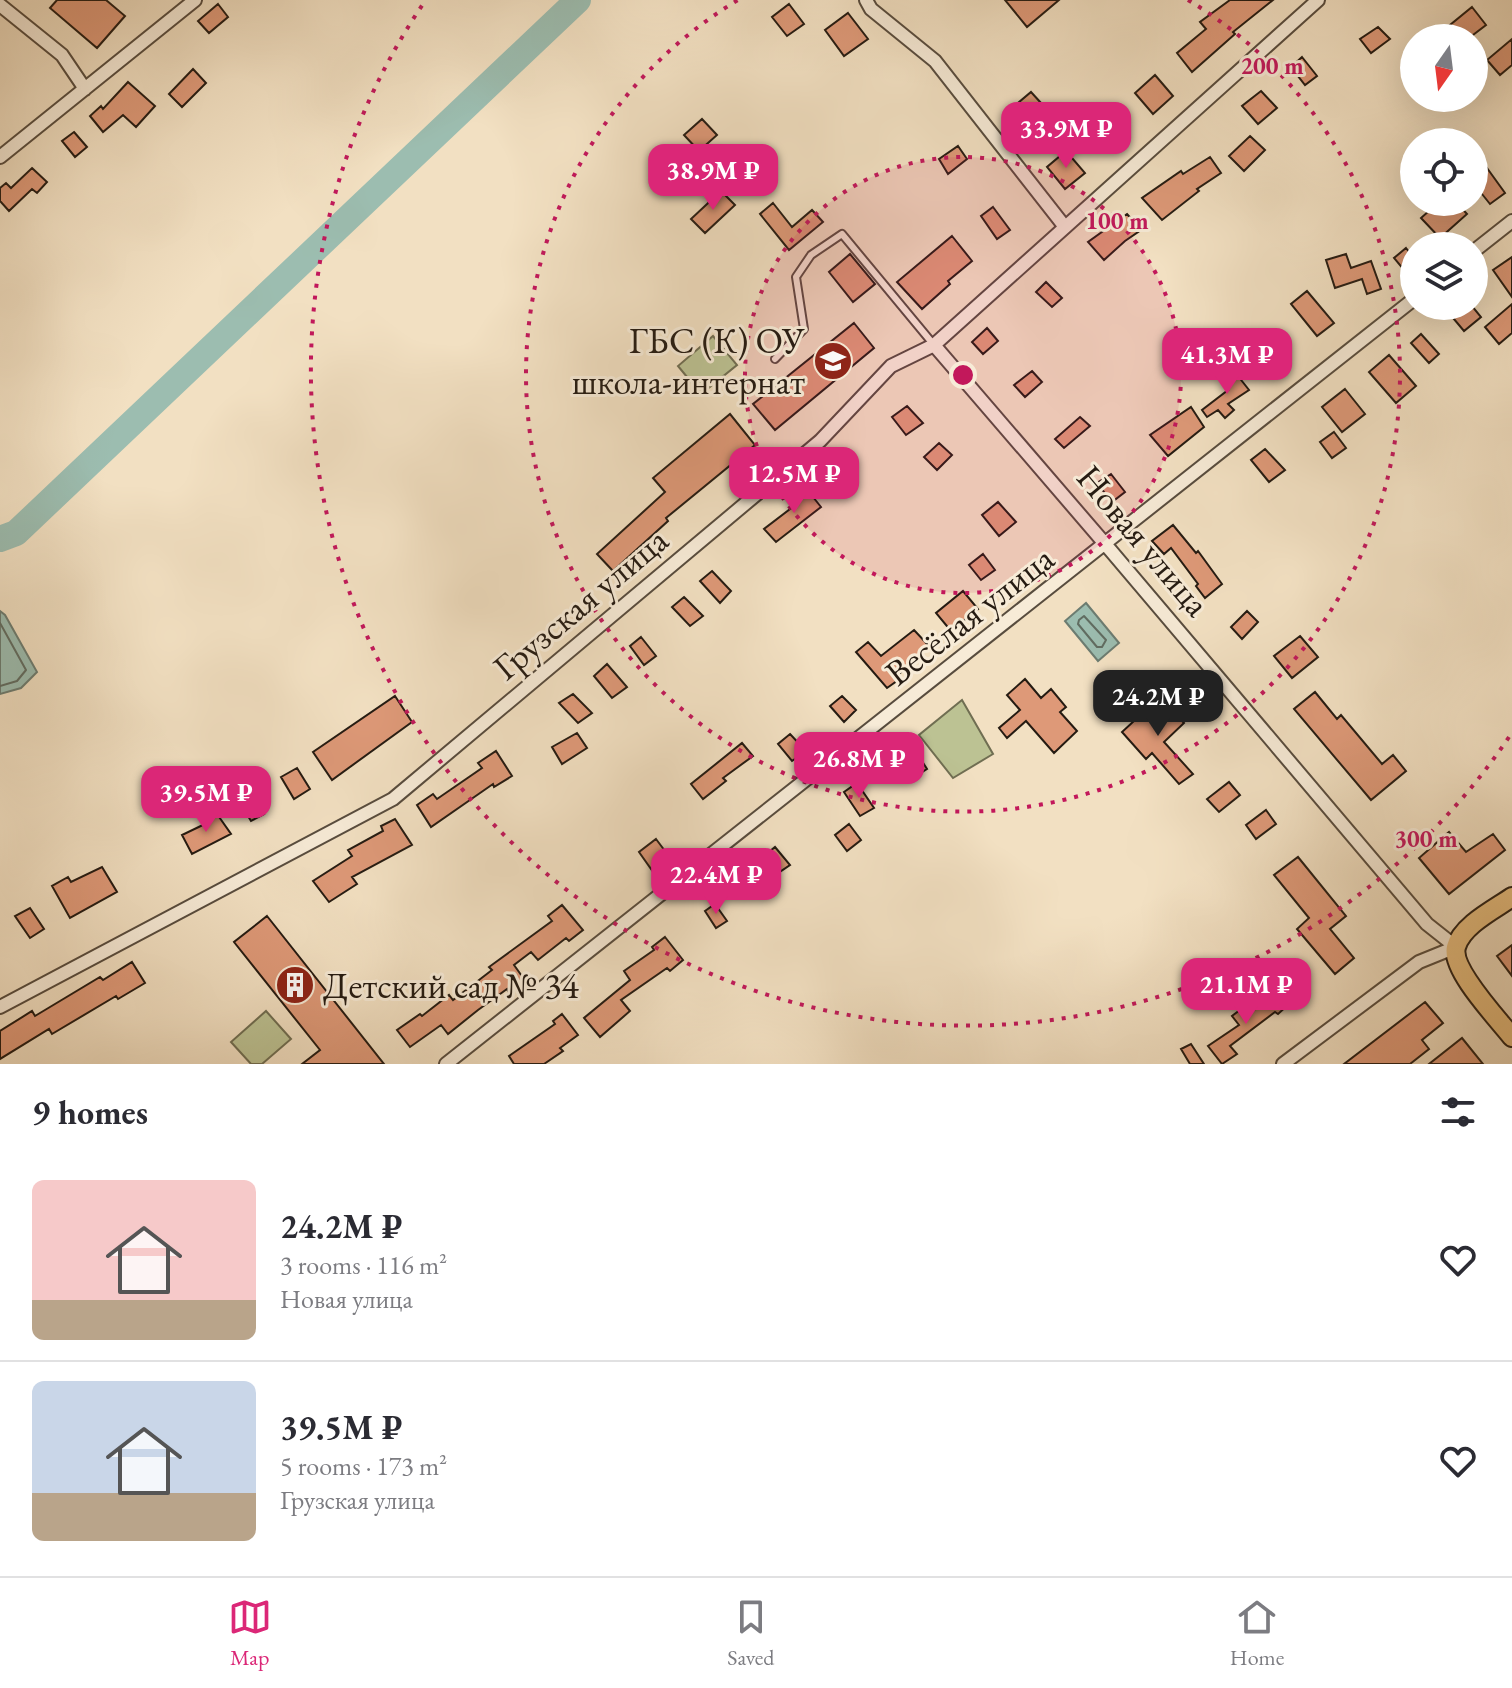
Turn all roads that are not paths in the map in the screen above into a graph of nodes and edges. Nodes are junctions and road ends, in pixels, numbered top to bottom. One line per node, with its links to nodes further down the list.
1 (195, 0): 5 (street)
2 (866, 0): 8 (street)
3 (1318, 0): 8 (street, Грузская улица)
4 (0, 5): 5 (street)
5 (85, 89): 6 (street)
6 (0, 157)
7 (1512, 221): 9 (street)
8 (1065, 227): 11 (street, Грузская улица)
9 (1488, 240)
10 (1400, 310): 13 (street, Весёлая улица)
11 (934, 345): 12 (lane); 13 (street, Новая улица); 16 (street, Грузская улица)
12 (775, 359)
13 (1106, 545): 15 (street, Новая улица); 18 (street, Весёлая улица)
14 (1512, 897): 15 (main road)
15 (1456, 947): 17 (main road, Новая улица); 19 (street)
16 (0, 1007)
17 (1512, 1037)
18 (446, 1064)
19 (1283, 1064)

